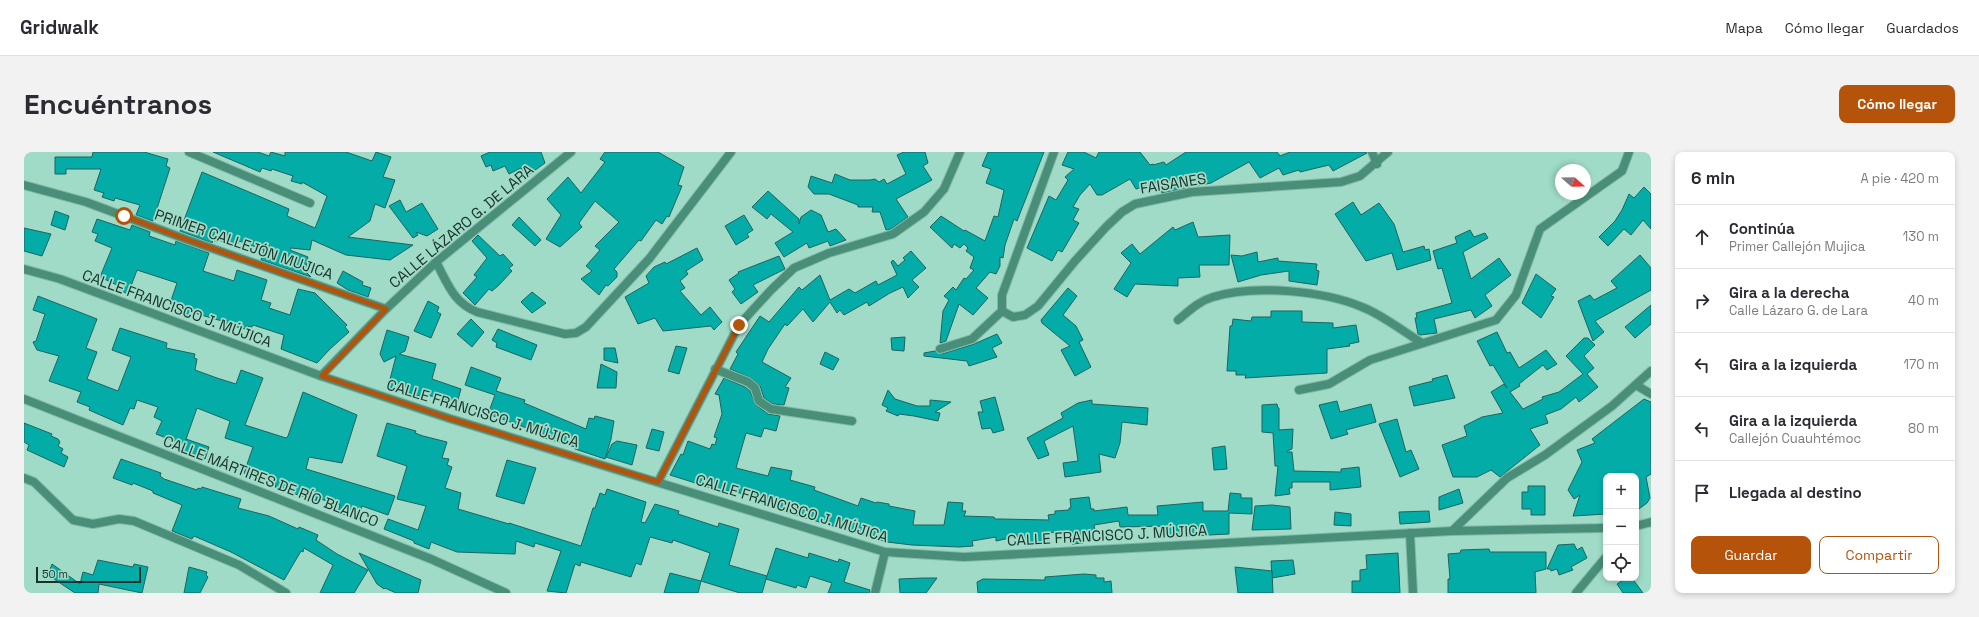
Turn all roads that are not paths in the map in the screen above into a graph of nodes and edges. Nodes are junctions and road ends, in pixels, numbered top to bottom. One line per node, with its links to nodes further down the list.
1 (189, 152): 11 (street)
2 (571, 152): 12 (street, CALLE LÁZARO G. DE LARA)
3 (732, 152): 12 (street)
4 (960, 152): 19 (street)
5 (1054, 152): 15 (street)
6 (1372, 152): 9 (street)
7 (1388, 152): 9 (street, FAISANES)
8 (1629, 152): 17 (street)
9 (1377, 164): 15 (street, FAISANES)
10 (24, 185): 14 (street, PRIMER CALLEJÓN MUJICA)
11 (310, 203)
12 (436, 262): 14 (street, CALLE LÁZARO G. DE LARA)
13 (24, 269): 21 (street, CALLE FRANCISCO J. MÚJICA)
14 (386, 309): 21 (street, CALLE LÁZARO G. DE LARA)
15 (1002, 311): 18 (street)
16 (1178, 320): 17 (street)
17 (1422, 343): 23 (street)
18 (940, 350)
19 (715, 369): 26 (street); 28 (street)
20 (1651, 370): 22 (street)
21 (322, 376): 28 (street, CALLE FRANCISCO J. MÚJICA)
22 (1636, 385): 24 (street); 32 (street)
23 (1299, 390)
24 (1651, 394)
25 (24, 399): 37 (street, CALLE MÁRTIRES DE RÍO BLANCO)
26 (852, 421)
27 (24, 478): 36 (street)
28 (658, 482): 34 (street, CALLE FRANCISCO J. MÚJICA)
29 (1651, 522): 30 (street)
30 (1639, 525)
31 (1603, 528): 32 (street, CALLE FRANCISCO J. MÚJICA)
32 (1452, 531): 33 (street, CALLE FRANCISCO J. MÚJICA)
33 (1410, 533): 34 (street, CALLE FRANCISCO J. MÚJICA); 39 (street)
34 (885, 552): 38 (street)
35 (1603, 561): 40 (street)
36 (286, 593)
37 (506, 593)
38 (875, 593)
39 (1413, 593)
40 (1576, 593)

